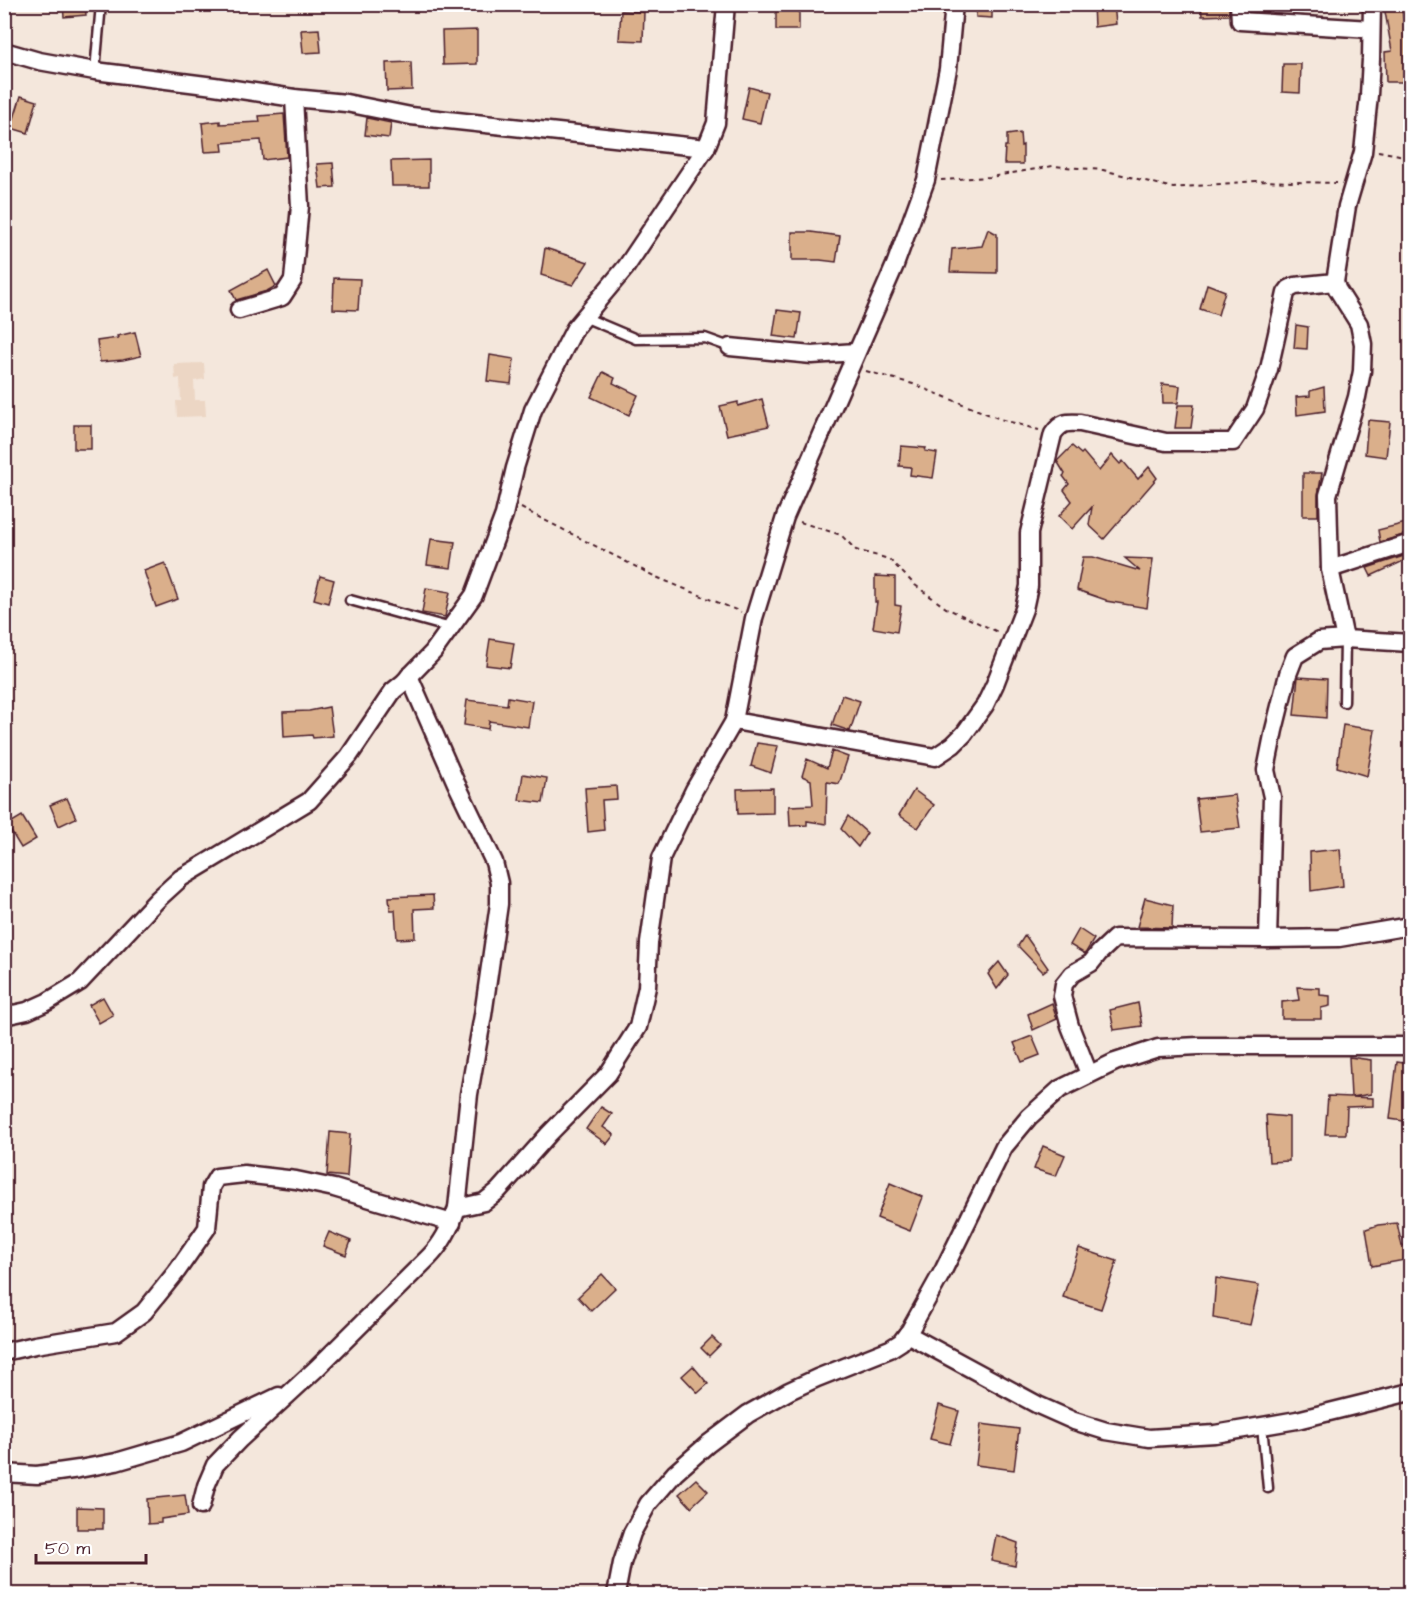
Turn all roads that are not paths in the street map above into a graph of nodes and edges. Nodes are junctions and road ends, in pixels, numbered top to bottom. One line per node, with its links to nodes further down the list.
1 (101, 4): 8 (lane)
2 (726, 4): 10 (street)
3 (954, 4): 15 (street)
4 (1239, 4): 6 (street)
5 (1372, 4): 6 (street)
6 (1371, 30): 11 (street)
7 (4, 51): 8 (street)
8 (95, 71): 9 (street)
9 (294, 98): 10 (street); 12 (street)
10 (706, 148): 13 (street)
11 (1335, 282): 17 (street); 24 (street)
12 (239, 310)
13 (584, 317): 14 (lane); 19 (street)
14 (730, 347): 15 (street)
15 (853, 359): 24 (street)
16 (1410, 543): 17 (street)
17 (1329, 569): 20 (street)
18 (350, 600): 19 (lane)
19 (452, 628): 22 (street)
20 (1346, 639): 21 (street); 23 (lane); 26 (street)
21 (1410, 643)
22 (409, 676): 27 (street); 30 (street)
23 (1344, 702)
24 (734, 721): 30 (street)
25 (1410, 926): 26 (street)
26 (1268, 939): 29 (street)
27 (4, 1016)
28 (1410, 1046): 29 (street)
29 (1089, 1074): 31 (street)
30 (455, 1215): 32 (street); 33 (street)
31 (907, 1334): 35 (street); 39 (street)
32 (4, 1352)
33 (296, 1388): 36 (street); 38 (street)
34 (1410, 1392): 35 (street)
35 (1262, 1426): 37 (lane)
36 (4, 1473)
37 (1268, 1488)
38 (201, 1506)
39 (616, 1594)

